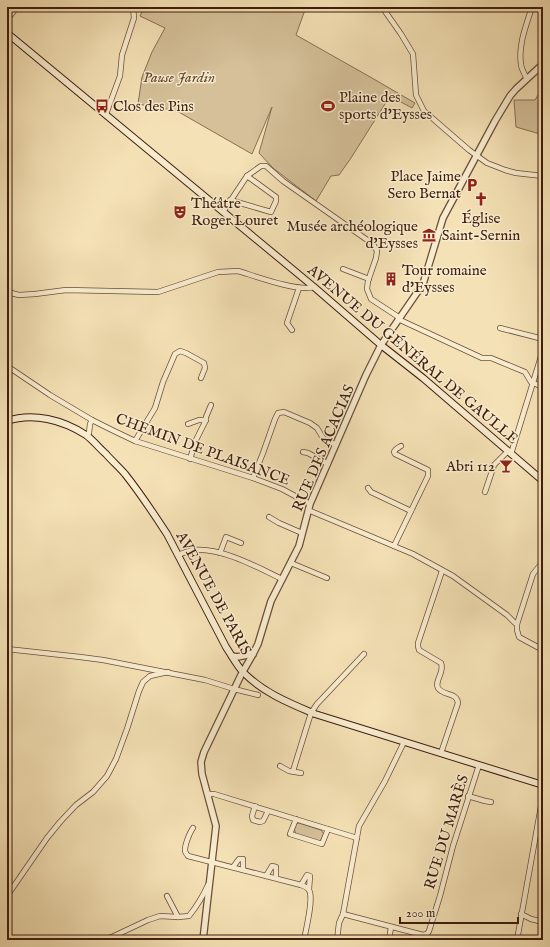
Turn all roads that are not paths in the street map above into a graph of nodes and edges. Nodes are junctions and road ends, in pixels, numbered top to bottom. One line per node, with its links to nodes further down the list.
1 (17, 7): 5 (street)
2 (134, 7): 9 (street)
3 (382, 7): 10 (street)
4 (532, 7): 8 (street)
5 (7, 20)
6 (7, 33): 9 (main road, AVENUE DU GÉNÉRAL DE GAULLE)
7 (543, 64): 8 (street, RUE DES ACACIAS)
8 (527, 79): 10 (street, RUE DES ACACIAS)
9 (106, 114): 14 (main road, AVENUE DU GÉNÉRAL DE GAULLE)
10 (477, 156): 12 (street); 20 (street, RUE DES ACACIAS)
11 (247, 176): 13 (street); 13 (street); 16 (street)
12 (543, 176)
13 (230, 200): 14 (street)
14 (223, 212): 17 (main road, AVENUE DU GÉNÉRAL DE GAULLE)
15 (343, 268): 16 (street)
16 (369, 279): 20 (street)
17 (314, 287): 18 (street); 24 (main road, AVENUE DU GÉNÉRAL DE GAULLE)
18 (299, 288): 19 (street); 22 (street)
19 (7, 292)
20 (399, 319): 24 (street, RUE DES ACACIAS); 28 (street)
21 (500, 328): 23 (street)
22 (292, 330)
23 (543, 339)
24 (381, 345): 37 (street, RUE DES ACACIAS); 40 (main road, AVENUE DU GÉNÉRAL DE GAULLE)
25 (543, 350): 28 (street)
26 (7, 366): 31 (street, CHEMIN DE PLAISANCE)
27 (201, 378): 36 (street)
28 (533, 383): 29 (street); 40 (street)
29 (543, 387)
30 (211, 405): 32 (street)
31 (92, 420): 35 (street); 36 (street, CHEMIN DE PLAISANCE)
32 (206, 420): 34 (street); 41 (street)
33 (7, 421): 35 (main road, AVENUE DE PARIS)
34 (188, 424)
35 (86, 435): 55 (main road, AVENUE DE PARIS)
36 (135, 441): 41 (street, CHEMIN DE PLAISANCE)
37 (336, 445): 42 (street, RUE DES ACACIAS); 43 (street)
38 (401, 446): 49 (street)
39 (303, 452): 42 (street)
40 (509, 452): 44 (main road, AVENUE DU GÉNÉRAL DE GAULLE); 46 (street)
41 (190, 458): 43 (street, CHEMIN DE PLAISANCE)
42 (328, 464): 47 (street, RUE DES ACACIAS)
43 (253, 478): 47 (street, CHEMIN DE PLAISANCE)
44 (543, 481)
45 (368, 488): 49 (street)
46 (485, 492)
47 (310, 504): 48 (street, RUE DES ACACIAS)
48 (308, 510): 51 (street, RUE DES ACACIAS); 53 (street)
49 (411, 511): 53 (street)
50 (269, 517): 51 (street)
51 (302, 533): 57 (street, RUE DES ACACIAS)
52 (241, 543): 54 (street)
53 (394, 546): 59 (street)
54 (220, 553): 55 (street); 61 (street)
55 (178, 555): 67 (main road, AVENUE DE PARIS)
56 (543, 560): 58 (street)
57 (291, 563): 60 (street); 61 (street, RUE DES ACACIAS)
58 (541, 569): 62 (street)
59 (442, 571): 62 (street); 75 (street)
60 (326, 578)
61 (282, 579): 65 (street, RUE DES ACACIAS)
62 (517, 624): 64 (street)
63 (7, 649): 68 (street)
64 (543, 650)
65 (253, 654): 67 (street); 69 (street, RUE DES ACACIAS)
66 (364, 654): 73 (street)
67 (232, 656): 69 (main road, AVENUE DE PARIS)
68 (168, 672): 71 (street); 99 (street)
69 (243, 672): 70 (main road, AVENUE DE PARIS); 71 (street, RUE DES ACACIAS)
70 (251, 679): 71 (street); 73 (main road, AVENUE DE PARIS)
71 (235, 687): 72 (street); 81 (street, RUE DES ACACIAS)
72 (258, 694)
73 (312, 712): 74 (main road, AVENUE DE PARIS); 78 (street)
74 (404, 742): 75 (main road, AVENUE DE PARIS); 90 (street)
75 (441, 753): 76 (main road, AVENUE DE PARIS)
76 (479, 765): 80 (main road, AVENUE DE PARIS); 83 (street, RUE DU MARÈS)
77 (280, 766): 78 (street)
78 (294, 771): 79 (street)
79 (301, 774)
80 (543, 785)
81 (208, 794): 85 (street); 91 (street, RUE DES ACACIAS)
82 (543, 795): 102 (street)
83 (468, 796): 84 (street); 105 (street, RUE DU MARÈS)
84 (492, 802)
85 (255, 806): 86 (street); 86 (street)
86 (268, 811): 87 (street)
87 (296, 819): 89 (street); 89 (street)
88 (193, 828): 91 (street)
89 (328, 829): 90 (street)
90 (357, 838): 101 (street)
91 (212, 862): 92 (street); 96 (street, RUE DES ACACIAS)
92 (232, 867): 93 (street); 93 (street)
93 (243, 870): 94 (street)
94 (266, 876): 95 (street); 95 (street)
95 (276, 878): 97 (street)
96 (210, 880): 103 (street); 107 (street, RUE DES ACACIAS)
97 (301, 884): 98 (street); 98 (street)
98 (309, 889): 111 (street)
99 (7, 896)
100 (167, 896): 103 (street)
101 (343, 914): 105 (street, RUE DU MARÈS); 112 (street)
102 (521, 914): 104 (street); 114 (street)
103 (178, 917): 106 (street)
104 (543, 922)
105 (391, 927): 113 (street)
106 (114, 936): 108 (street); 109 (street)
107 (203, 938): 110 (street)
108 (103, 940)
109 (125, 940)
110 (212, 940)
111 (304, 940)
112 (337, 940)
113 (389, 940)
114 (517, 940)

